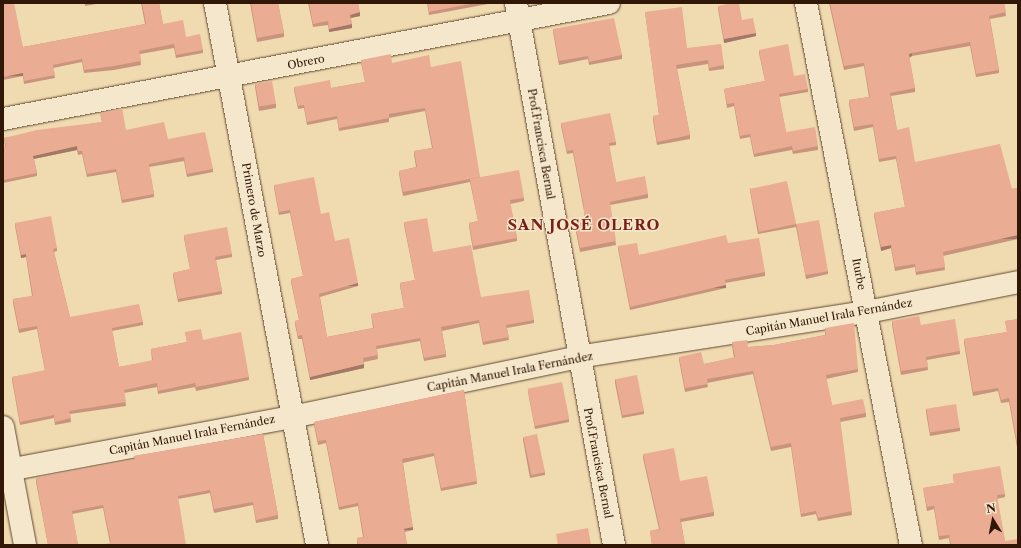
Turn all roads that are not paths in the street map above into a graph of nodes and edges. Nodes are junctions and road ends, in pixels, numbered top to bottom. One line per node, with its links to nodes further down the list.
1 (215, 3): 5 (street, Primero de Marzo)
2 (609, 3): 4 (street, Obrero)
3 (806, 3): 8 (street, Iturbe)
4 (518, 11): 5 (street, Obrero); 9 (street, Prof.Francisca Bernal)
5 (230, 77): 6 (street, Obrero); 10 (street, Primero de Marzo)
6 (3, 119)
7 (1018, 282): 8 (street, Capitán Manuel Irala Fernández)
8 (867, 312): 9 (street, Capitán Manuel Irala Fernández); 16 (street, Iturbe)
9 (578, 357): 10 (street, Capitán Manuel Irala Fernández); 15 (street, Prof.Francisca Bernal)
10 (292, 417): 12 (street, Capitán Manuel Irala Fernández); 14 (street, Primero de Marzo)
11 (3, 426): 12 (street)
12 (7, 470): 13 (street)
13 (25, 545)
14 (317, 545)
15 (614, 545)
16 (911, 545)

